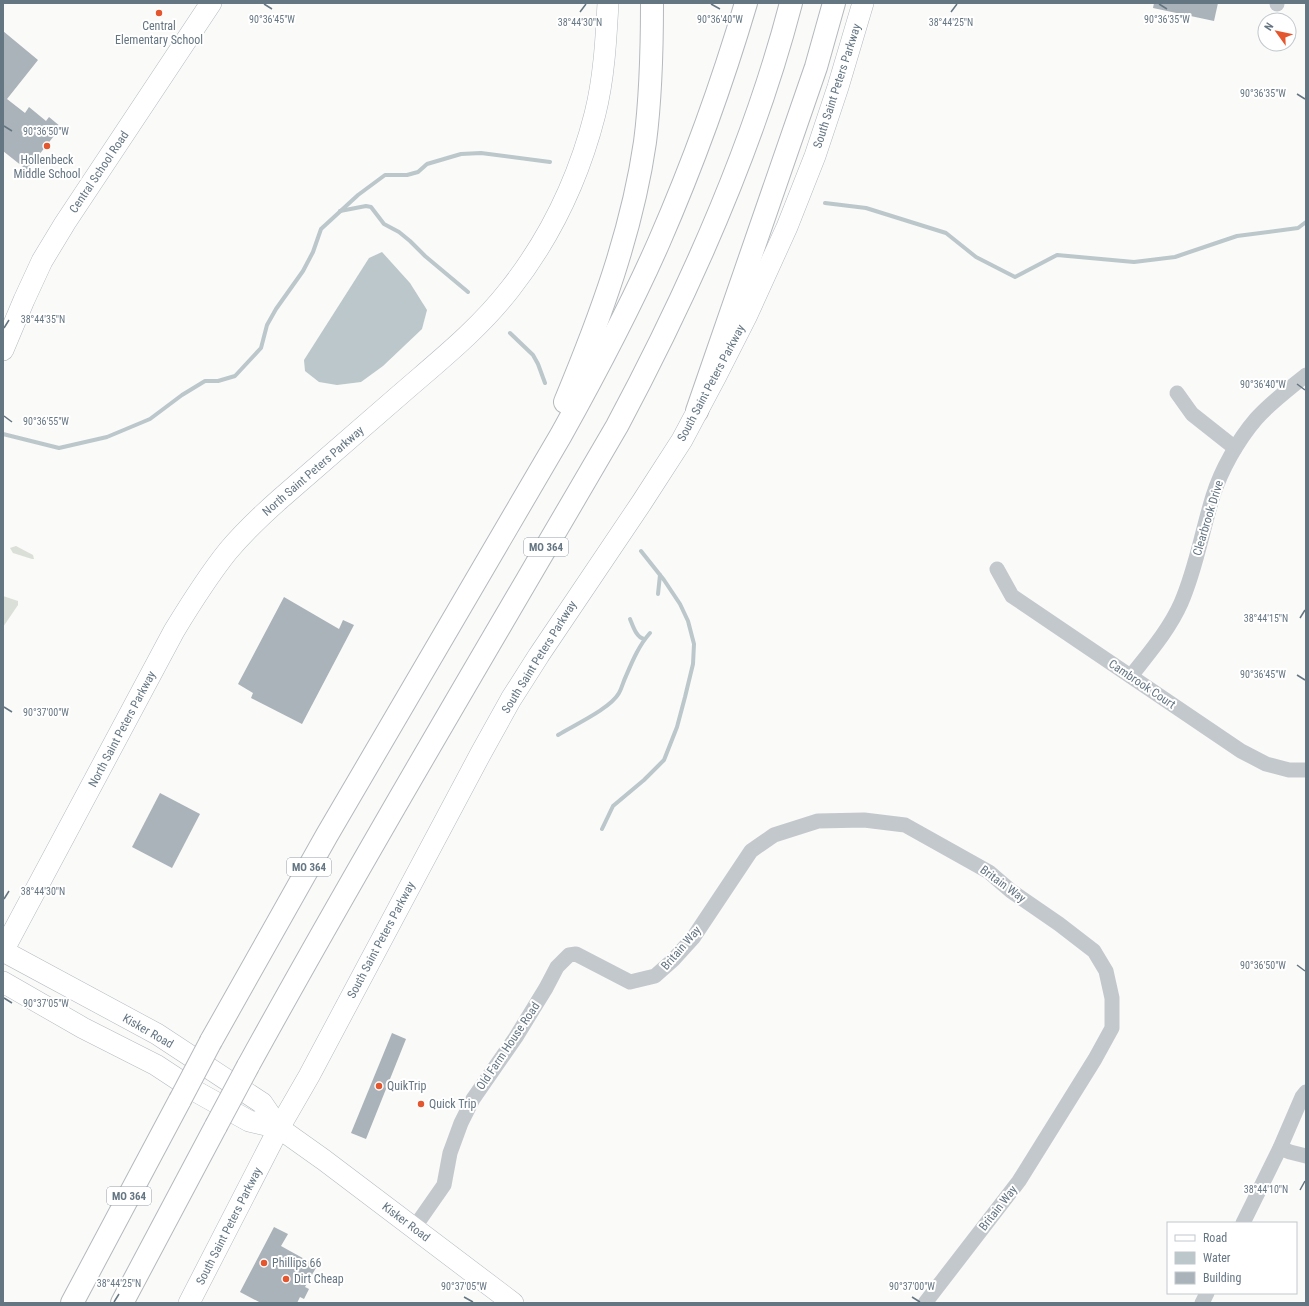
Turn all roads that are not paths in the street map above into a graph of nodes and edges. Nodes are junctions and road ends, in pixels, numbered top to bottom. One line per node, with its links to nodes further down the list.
1 (211, 3): 8 (main road, Central School Road)
2 (608, 3): 17 (main road, North Saint Peters Parkway)
3 (652, 3): 13 (highway)
4 (746, 3): 13 (highway, MO 364)
5 (791, 3): 28 (highway, MO 364, bridge)
6 (834, 3): 11 (highway)
7 (863, 3): 11 (main road, South Saint Peters Parkway)
8 (3, 350)
9 (1306, 375): 12 (street, Clearbrook Drive)
10 (1177, 393): 12 (street)
11 (697, 411): 21 (main road, South Saint Peters Parkway)
12 (1235, 448): 15 (street, Clearbrook Drive)
13 (529, 490): 27 (highway, MO 364, bridge)
14 (996, 569): 15 (street, Cambrook Court)
15 (1131, 676): 16 (street, Cambrook Court)
16 (1306, 770)
17 (3, 951): 21 (main road, Kisker Road)
18 (569, 955): 25 (street, Old Farm House Road); 31 (street, Britain Way)
19 (3, 982): 21 (main road, Kisker Road)
20 (1305, 1097): 22 (street)
21 (279, 1128): 25 (main road, Kisker Road); 29 (main road, South Saint Peters Parkway)
22 (1280, 1148): 23 (street); 24 (street)
23 (1306, 1156)
24 (1243, 1222)
25 (414, 1228): 30 (main road, Kisker Road)
26 (1206, 1294): 32 (street)
27 (73, 1299)
28 (122, 1303)
29 (189, 1303)
30 (513, 1303)
31 (925, 1303)
32 (1202, 1303)

